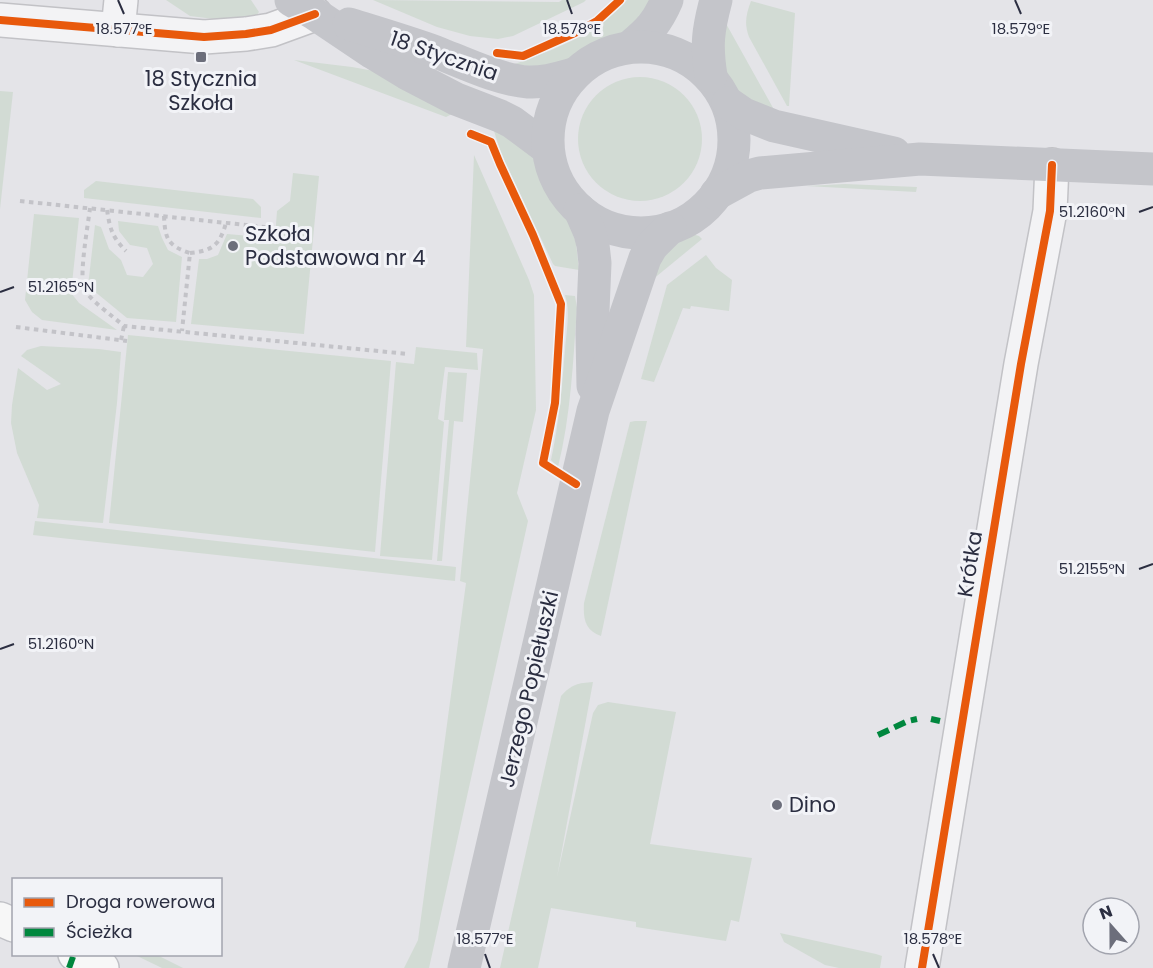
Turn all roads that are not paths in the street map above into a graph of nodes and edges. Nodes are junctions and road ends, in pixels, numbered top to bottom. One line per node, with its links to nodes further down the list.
1 (667, 0): 6 (main road)
2 (716, 0): 8 (main road)
3 (303, 7): 4 (street); 7 (main road, 18 Stycznia); 9 (main road, 18 Stycznia)
4 (120, 15): 5 (street)
5 (0, 21)
6 (631, 46): 7 (main road); 8 (main road)
7 (573, 74): 9 (main road)
8 (720, 89): 10 (main road); 13 (main road)
9 (547, 148): 14 (main road)
10 (920, 159): 11 (main road); 13 (main road)
11 (1052, 165): 12 (main road); 20 (street, Krótka)
12 (1153, 169)
13 (716, 194): 15 (main road)
14 (580, 210): 15 (main road); 16 (main road, Jerzego Popiełuszki)
15 (670, 228): 16 (main road, Jerzego Popiełuszki)
16 (593, 411): 19 (main road, Jerzego Popiełuszki)
17 (79, 956): 18 (main road)
18 (102, 968)
19 (464, 968)
20 (922, 968)

